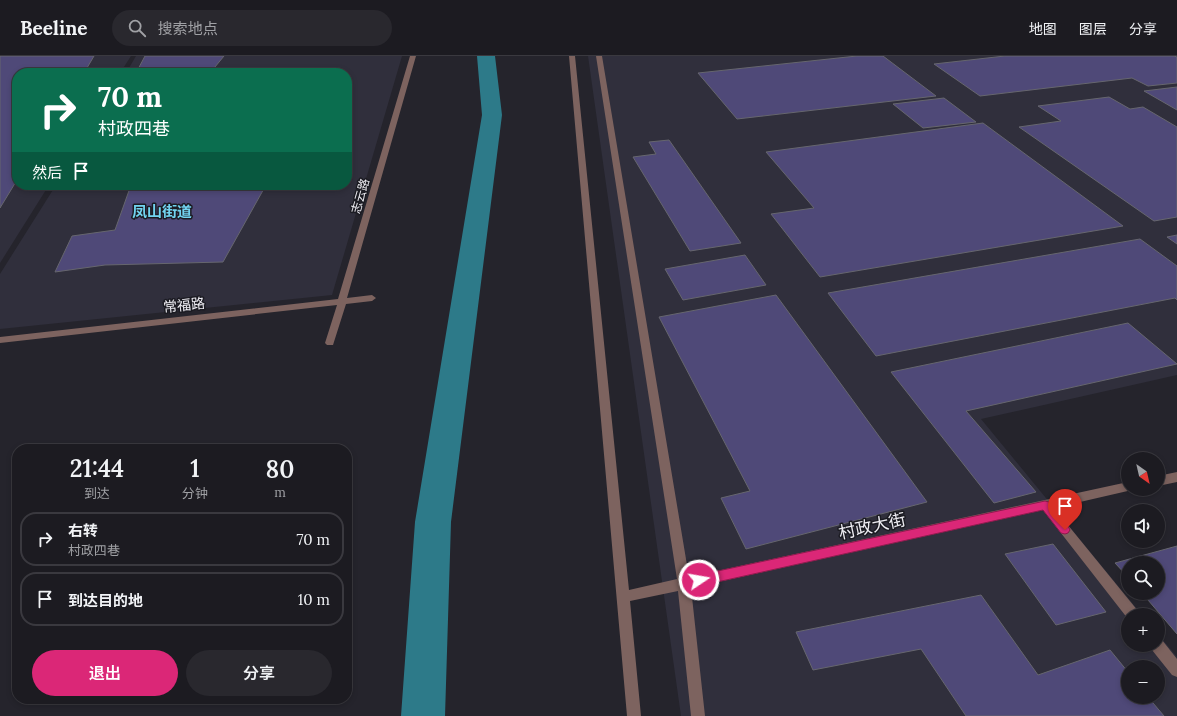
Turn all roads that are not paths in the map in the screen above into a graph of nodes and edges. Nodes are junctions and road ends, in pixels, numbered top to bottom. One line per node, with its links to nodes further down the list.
1 (413, 56): 5 (street, 志云路)
2 (572, 56): 13 (street)
3 (599, 56): 12 (street)
4 (372, 298): 5 (street, 常福路)
5 (342, 301): 6 (street, 常福路); 7 (street, 志云路)
6 (0, 340)
7 (330, 343)
8 (1177, 477): 9 (street)
9 (1165, 480)
10 (1121, 489): 11 (street, 村政大街)
11 (1045, 505): 12 (street, 村政大街); 14 (street)
12 (684, 584): 13 (street, 村政大街); 18 (street)
13 (623, 597): 17 (street)
14 (1127, 608)
15 (1163, 652): 16 (street)
16 (1177, 670)
17 (634, 716)
18 (698, 716)

